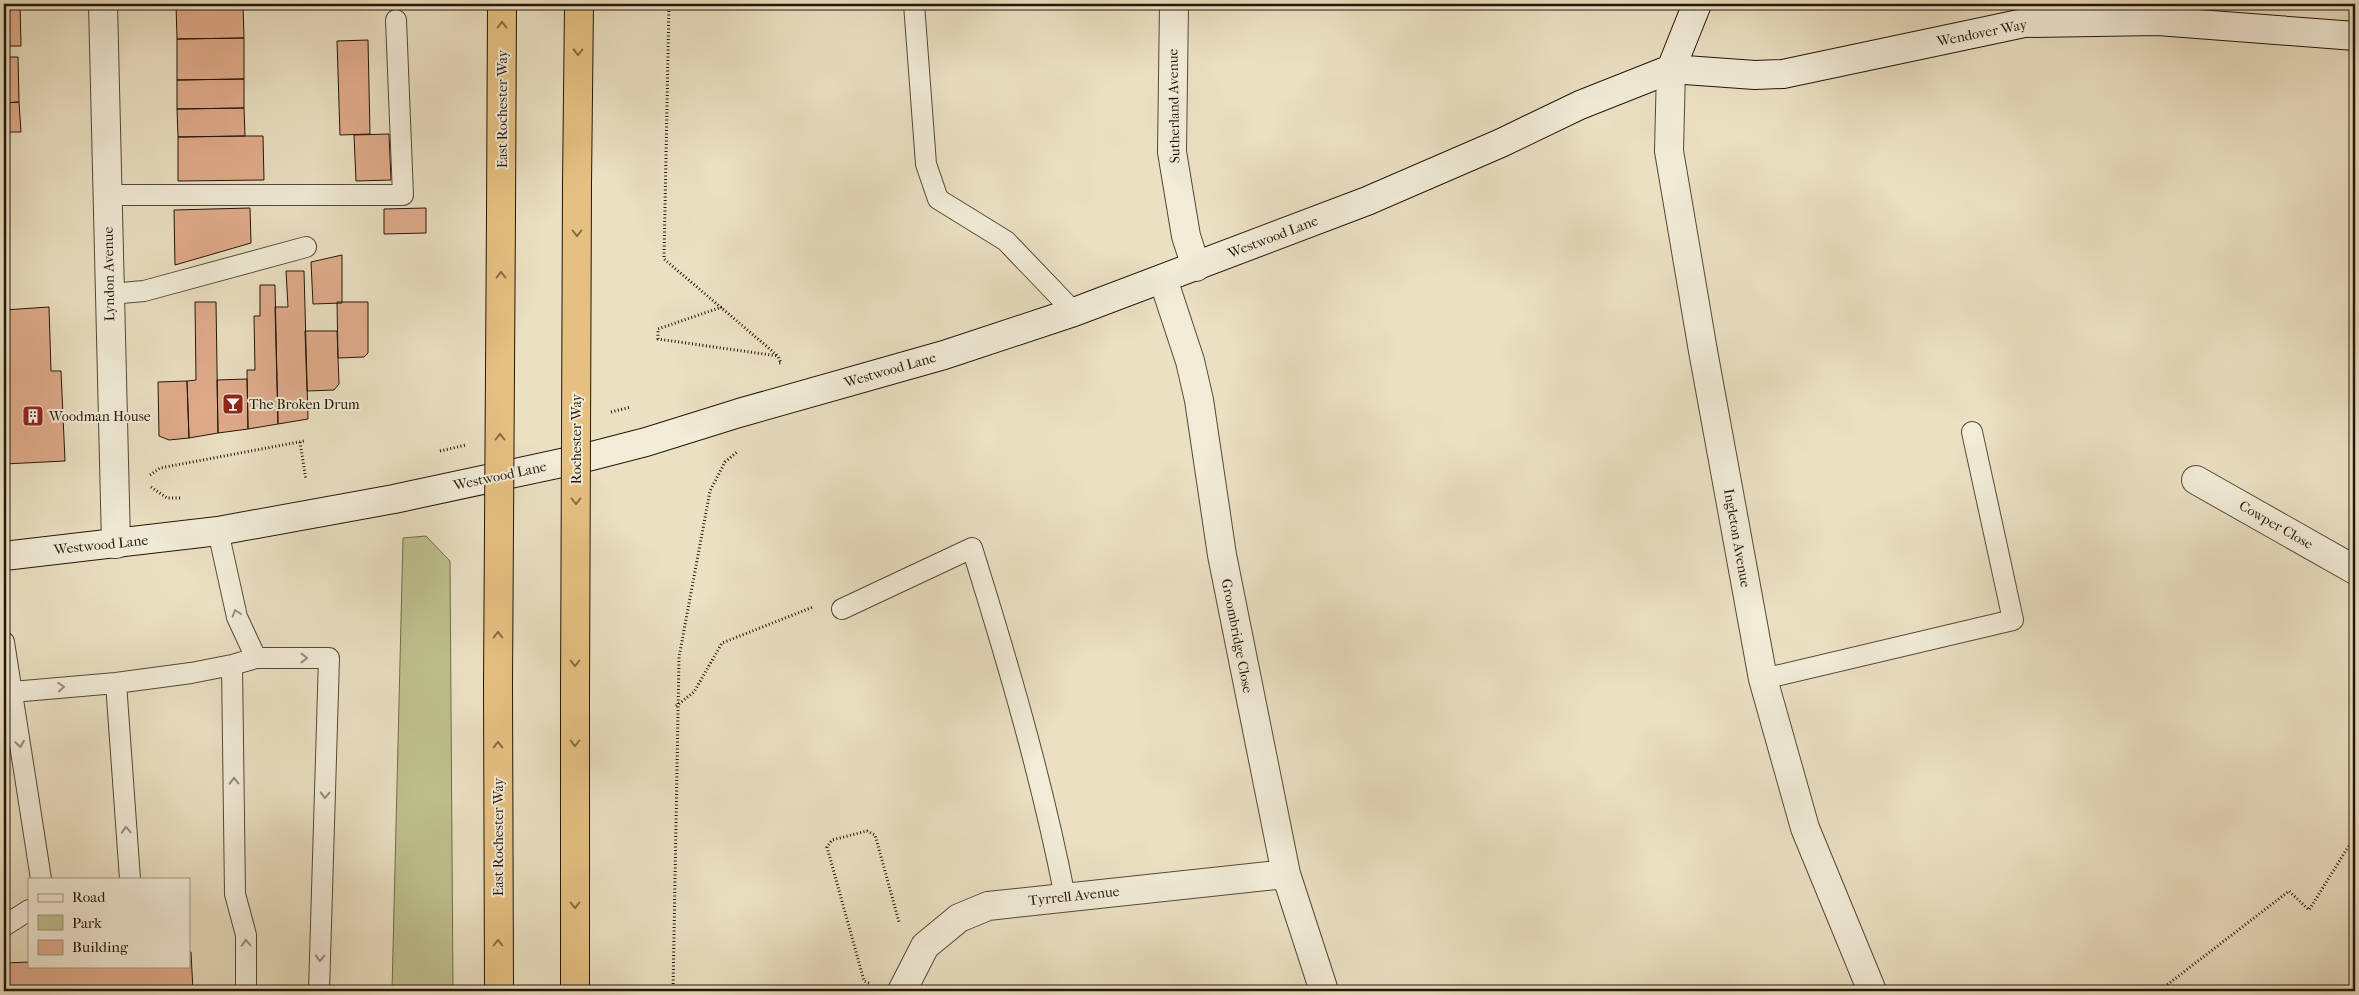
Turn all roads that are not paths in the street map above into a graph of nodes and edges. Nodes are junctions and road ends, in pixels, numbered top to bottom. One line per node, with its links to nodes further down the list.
1 (103, 4): 10 (street, Lyndon Avenue)
2 (502, 4): 37 (highway, East Rochester Way, one-way to 2, bridge)
3 (579, 4): 38 (highway, Rochester Way, one-way to 38, bridge)
4 (914, 4): 15 (lane)
5 (1174, 4): 12 (street, Sutherland Avenue)
6 (1697, 4): 9 (street)
7 (396, 20): 10 (lane)
8 (2355, 36): 9 (street, Wendover Way)
9 (1671, 69): 12 (street, Westwood Lane); 26 (street, Ingleton Avenue)
10 (108, 195): 14 (street, Lyndon Avenue)
11 (306, 247): 14 (lane)
12 (1196, 266): 13 (street, Westwood Lane)
13 (1163, 279): 15 (street, Westwood Lane); 29 (street, Groombridge Close)
14 (110, 294): 19 (street, Lyndon Avenue)
15 (1074, 312): 18 (street, Westwood Lane)
16 (1972, 432): 26 (lane)
17 (2196, 480): 21 (street, Cowper Close)
18 (218, 531): 19 (street, Westwood Lane); 24 (lane, one-way to 18)
19 (116, 544): 20 (street, Westwood Lane)
20 (4, 556)
21 (2355, 570)
22 (847, 606): 32 (lane)
23 (4, 642): 28 (lane)
24 (256, 658): 25 (lane); 36 (lane, one-way to 36)
25 (232, 666): 27 (lane); 35 (lane, one-way to 25)
26 (1763, 679): 41 (street, Ingleton Avenue)
27 (116, 683): 28 (lane, one-way to 27); 31 (lane, one-way to 27)
28 (12, 692): 30 (lane, one-way to 30)
29 (1286, 874): 32 (street, Tyrrell Avenue); 40 (street, Groombridge Close)
30 (41, 878)
31 (130, 878)
32 (1066, 897): 39 (street, Tyrrell Avenue)
33 (28, 911): 34 (lane)
34 (4, 926)
35 (246, 991)
36 (319, 991)
37 (498, 991)
38 (575, 991)
39 (902, 991)
40 (1324, 991)
41 (1872, 991)

